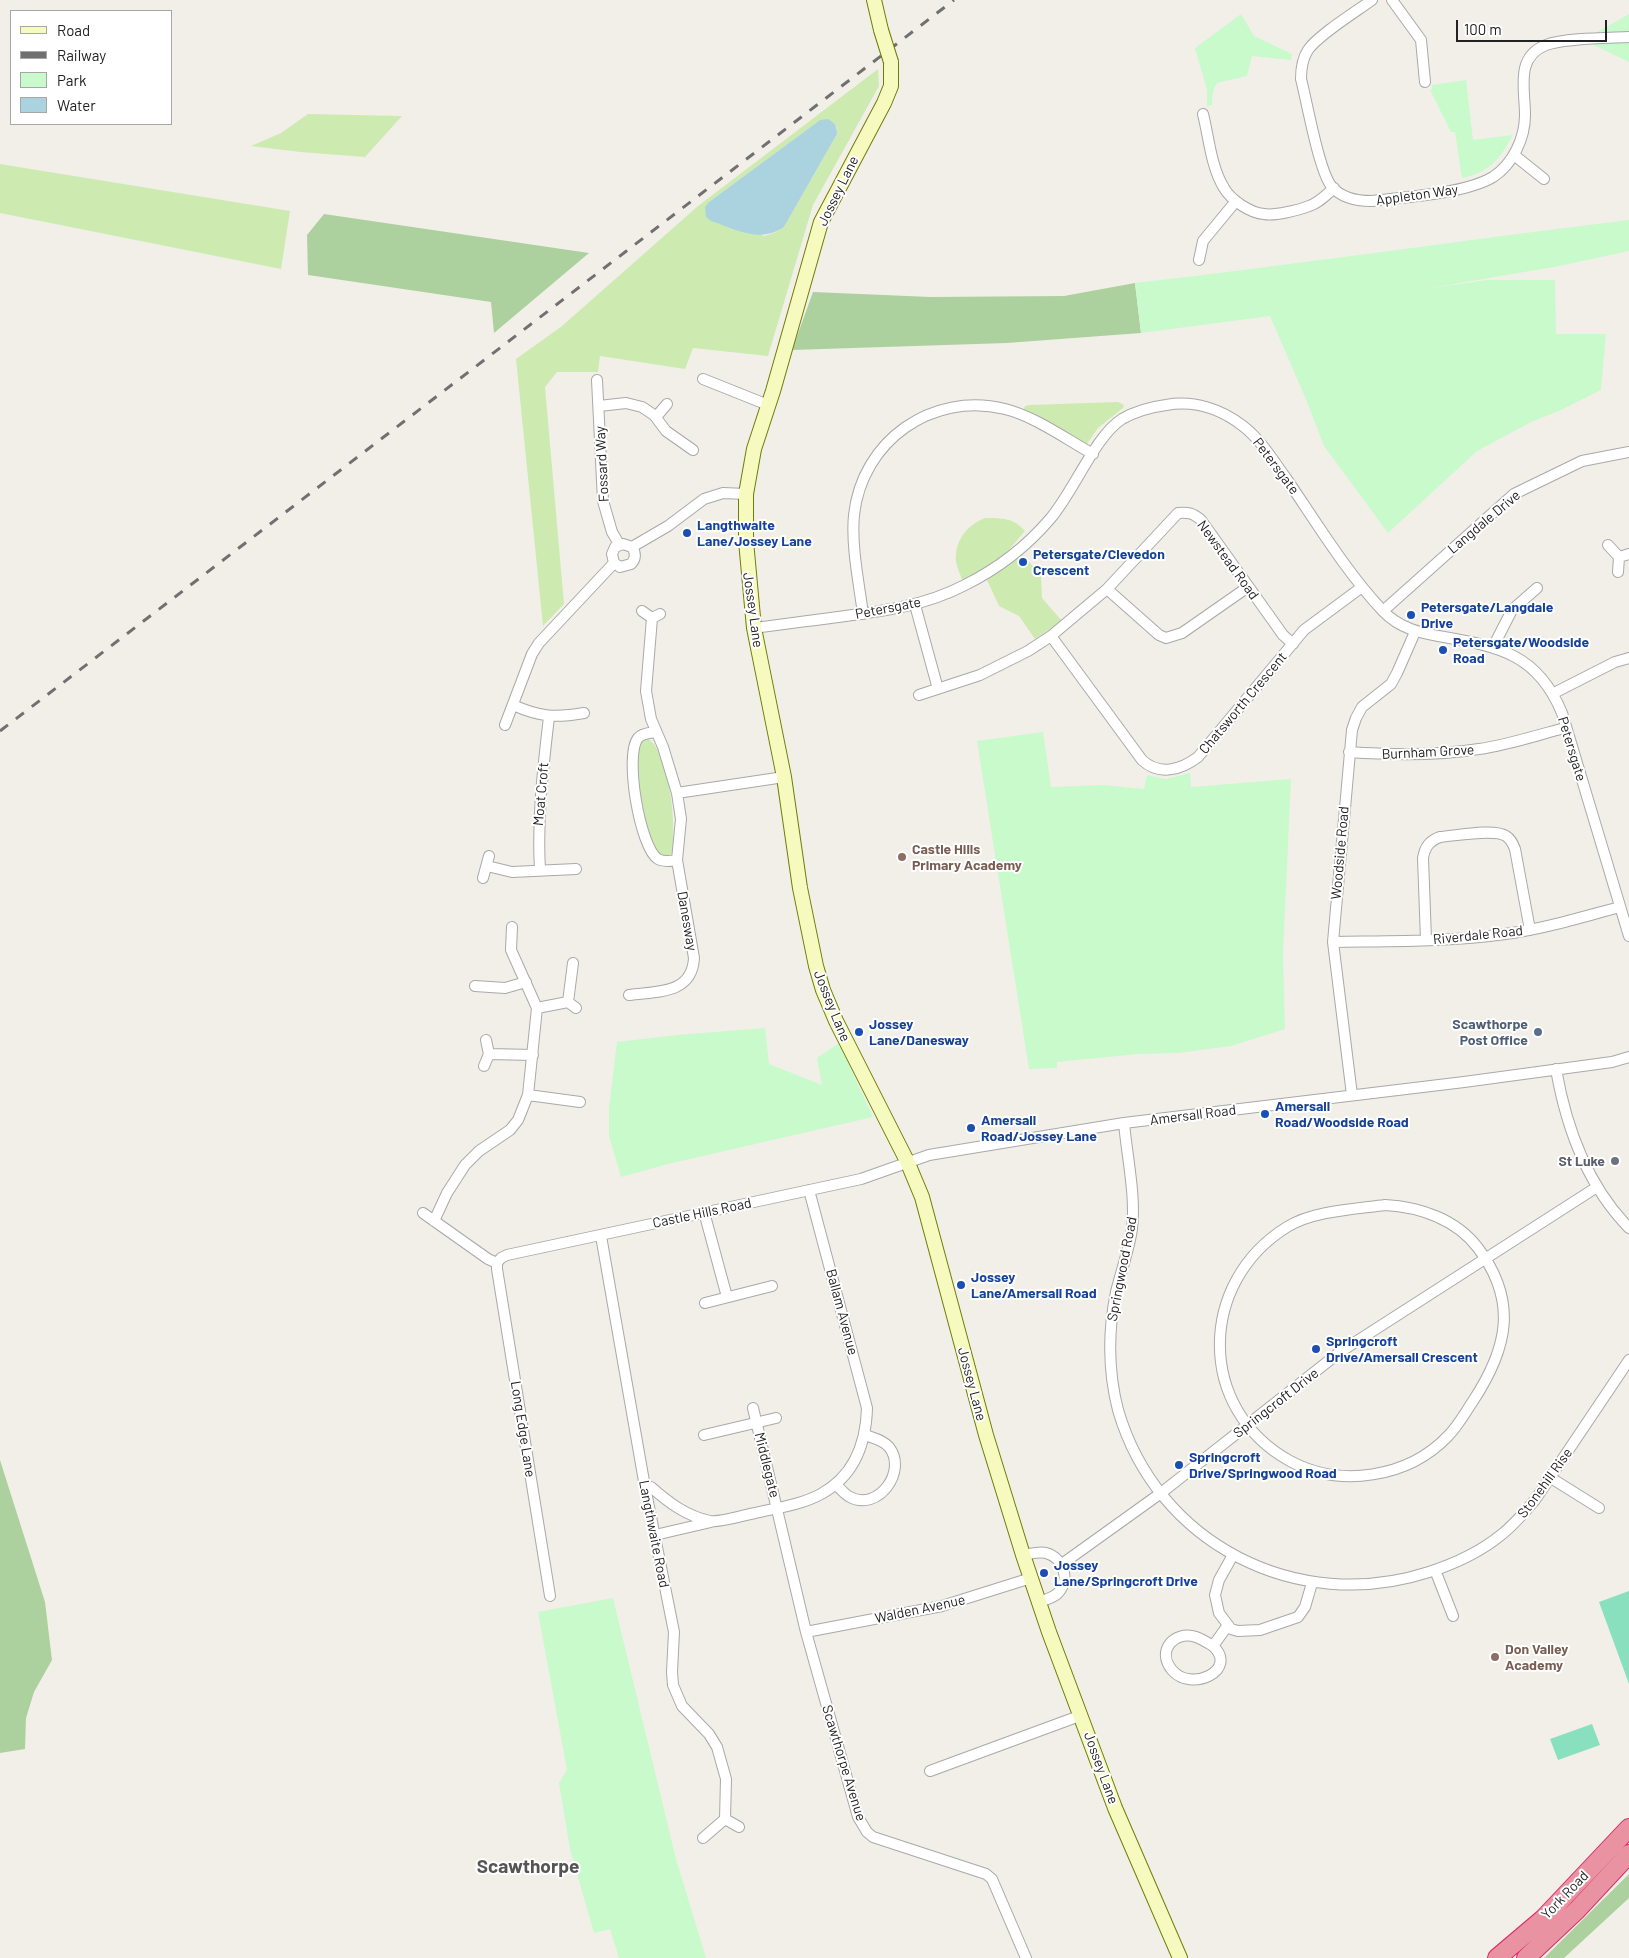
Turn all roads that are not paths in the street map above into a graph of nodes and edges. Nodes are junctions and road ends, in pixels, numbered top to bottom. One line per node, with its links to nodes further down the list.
1 (874, 0): 15 (street, Jossey Lane, bridge)
2 (1372, 0): 9 (street)
3 (1392, 0): 5 (street)
4 (1629, 37): 7 (street, Appleton Way)
5 (1424, 82)
6 (1203, 114): 10 (street)
7 (1514, 155): 8 (street); 9 (street, Appleton Way)
8 (1544, 179)
9 (1334, 188): 10 (street)
10 (1236, 201): 11 (street)
11 (1199, 260)
12 (703, 379): 15 (street)
13 (597, 380): 16 (street, Fossard Way)
14 (667, 404): 17 (street)
15 (768, 405): 21 (street, Jossey Lane)
16 (599, 406): 17 (street); 22 (street, Fossard Way)
17 (656, 417): 18 (street)
18 (693, 450)
19 (1629, 452): 34 (street, Langdale Drive)
20 (1092, 454): 29 (street, Petersgate); 32 (street, Petersgate); 35 (street)
21 (746, 494): 24 (street); 36 (street, Jossey Lane)
22 (619, 544): 24 (street); 26 (street)
23 (1608, 545): 25 (street)
24 (632, 547): 26 (street)
25 (1624, 555): 27 (street)
26 (614, 563): 45 (street)
27 (1618, 572)
28 (1248, 587): 31 (street); 31 (street, Newstead Road); 39 (street, Newstead Road)
29 (1362, 587): 34 (street, Petersgate); 39 (street, Chatsworth Crescent)
30 (1537, 588): 40 (street)
31 (1106, 589): 38 (street, Newstead Road)
32 (915, 605): 35 (street, Petersgate); 42 (street)
33 (642, 611): 50 (street, Danesway)
34 (1383, 611): 37 (street, Petersgate)
35 (862, 614): 36 (street, Petersgate)
36 (754, 628): 52 (street, Jossey Lane)
37 (1416, 632): 40 (street, Petersgate); 51 (street, Woodside Road)
38 (1051, 636): 39 (street, Chatsworth Crescent); 42 (street, Newstead Road)
39 (1293, 644)
40 (1494, 646): 43 (street, Petersgate)
41 (1629, 658): 43 (street)
42 (938, 689): 44 (street, Newstead Road)
43 (1554, 693): 49 (street, Petersgate)
44 (919, 695)
45 (513, 705): 47 (street); 48 (street)
46 (584, 713): 47 (street)
47 (548, 717): 56 (street, Moat Croft)
48 (505, 725)
49 (1565, 728): 51 (street, Burnham Grove); 58 (street, Petersgate)
50 (656, 732): 53 (street, Danesway); 54 (street)
51 (1349, 752): 63 (street, Woodside Road)
52 (784, 777): 53 (street); 79 (street, Jossey Lane)
53 (677, 793): 54 (street, Danesway)
54 (677, 860): 67 (street, Danesway)
55 (576, 869): 56 (street)
56 (540, 870): 57 (street)
57 (483, 878)
58 (1620, 907): 60 (street, Riverdale Road); 61 (street, Petersgate)
59 (512, 927): 65 (street)
60 (1530, 930): 62 (street, Riverdale Road); 62 (street)
61 (1629, 936)
62 (1426, 940): 63 (street, Riverdale Road)
63 (1333, 942): 76 (street, Woodside Road)
64 (573, 963): 68 (street)
65 (526, 982): 66 (street); 68 (street)
66 (475, 986)
67 (629, 995)
68 (536, 1008): 71 (street)
69 (486, 1040): 70 (street)
70 (489, 1054): 71 (street); 73 (street)
71 (533, 1055): 75 (street)
72 (1629, 1058): 74 (street, Amersall Road)
73 (484, 1066)
74 (1556, 1070): 76 (street, Amersall Road); 80 (street)
75 (528, 1095): 77 (street); 84 (street)
76 (1352, 1095): 78 (street, Amersall Road)
77 (580, 1102)
78 (1124, 1124): 79 (street, Amersall Road); 102 (street, Springwood Road)
79 (907, 1161): 81 (street, Castle Hills Road); 107 (street, Jossey Lane)
80 (1597, 1187): 85 (street); 87 (street, Springcroft Drive)
81 (809, 1190): 82 (street, Castle Hills Road); 98 (street, Ballam Avenue)
82 (704, 1212): 86 (street, Castle Hills Road); 90 (street)
83 (423, 1213): 84 (street)
84 (434, 1221): 88 (street)
85 (1629, 1228)
86 (601, 1236): 88 (street, Castle Hills Road); 101 (street, Langthwaite Road)
87 (1486, 1258): 96 (street, Springcroft Drive); 96 (street); 96 (street)
88 (497, 1262): 113 (street, Long Edge Lane)
89 (772, 1286): 90 (street)
90 (726, 1297): 91 (street)
91 (705, 1303)
92 (1629, 1360): 99 (street, Stonehill Rise)
93 (753, 1408): 95 (street, Middlegate)
94 (776, 1418): 95 (street, Middlegate)
95 (757, 1423): 97 (street, Middlegate); 103 (street, Middlegate)
96 (1247, 1425): 102 (street, Springcroft Drive)
97 (704, 1435)
98 (865, 1435): 100 (street, Ballam Avenue); 100 (street)
99 (1551, 1478): 104 (street); 110 (street, Stonehill Rise)
100 (835, 1484): 103 (street, Ballam Avenue)
101 (645, 1487): 105 (street); 106 (street, Langthwaite Road)
102 (1161, 1493): 108 (street, Stonehill Rise); 109 (street, Springcroft Drive)
103 (778, 1508): 105 (street, Ballam Avenue); 117 (street, Scawthorpe Avenue)
104 (1598, 1508)
105 (711, 1522): 106 (street, Ballam Avenue)
106 (655, 1535): 121 (street, Langthwaite Road)
107 (1022, 1555): 109 (street); 111 (street, Jossey Lane)
108 (1232, 1555): 112 (street, Stonehill Rise); 116 (street)
109 (1062, 1564): 114 (street)
110 (1435, 1570): 112 (street, Stonehill Rise); 115 (street)
111 (1031, 1578): 114 (street, Jossey Lane); 117 (street, Walden Avenue)
112 (1312, 1583): 116 (street)
113 (550, 1596)
114 (1039, 1602): 119 (street, Jossey Lane)
115 (1453, 1616)
116 (1228, 1625): 118 (street)
117 (806, 1632): 126 (street, Scawthorpe Avenue)
118 (1213, 1646): 118 (street)
119 (1082, 1716): 120 (street); 127 (street, Jossey Lane)
120 (930, 1770)
121 (726, 1819): 122 (street); 124 (street)
122 (739, 1827)
123 (1629, 1828): 128 (highway, York Road)
124 (703, 1838)
125 (1629, 1854): 129 (highway, York Road)
126 (1026, 1958)
127 (1180, 1958)
128 (1496, 1958)
129 (1526, 1958)

